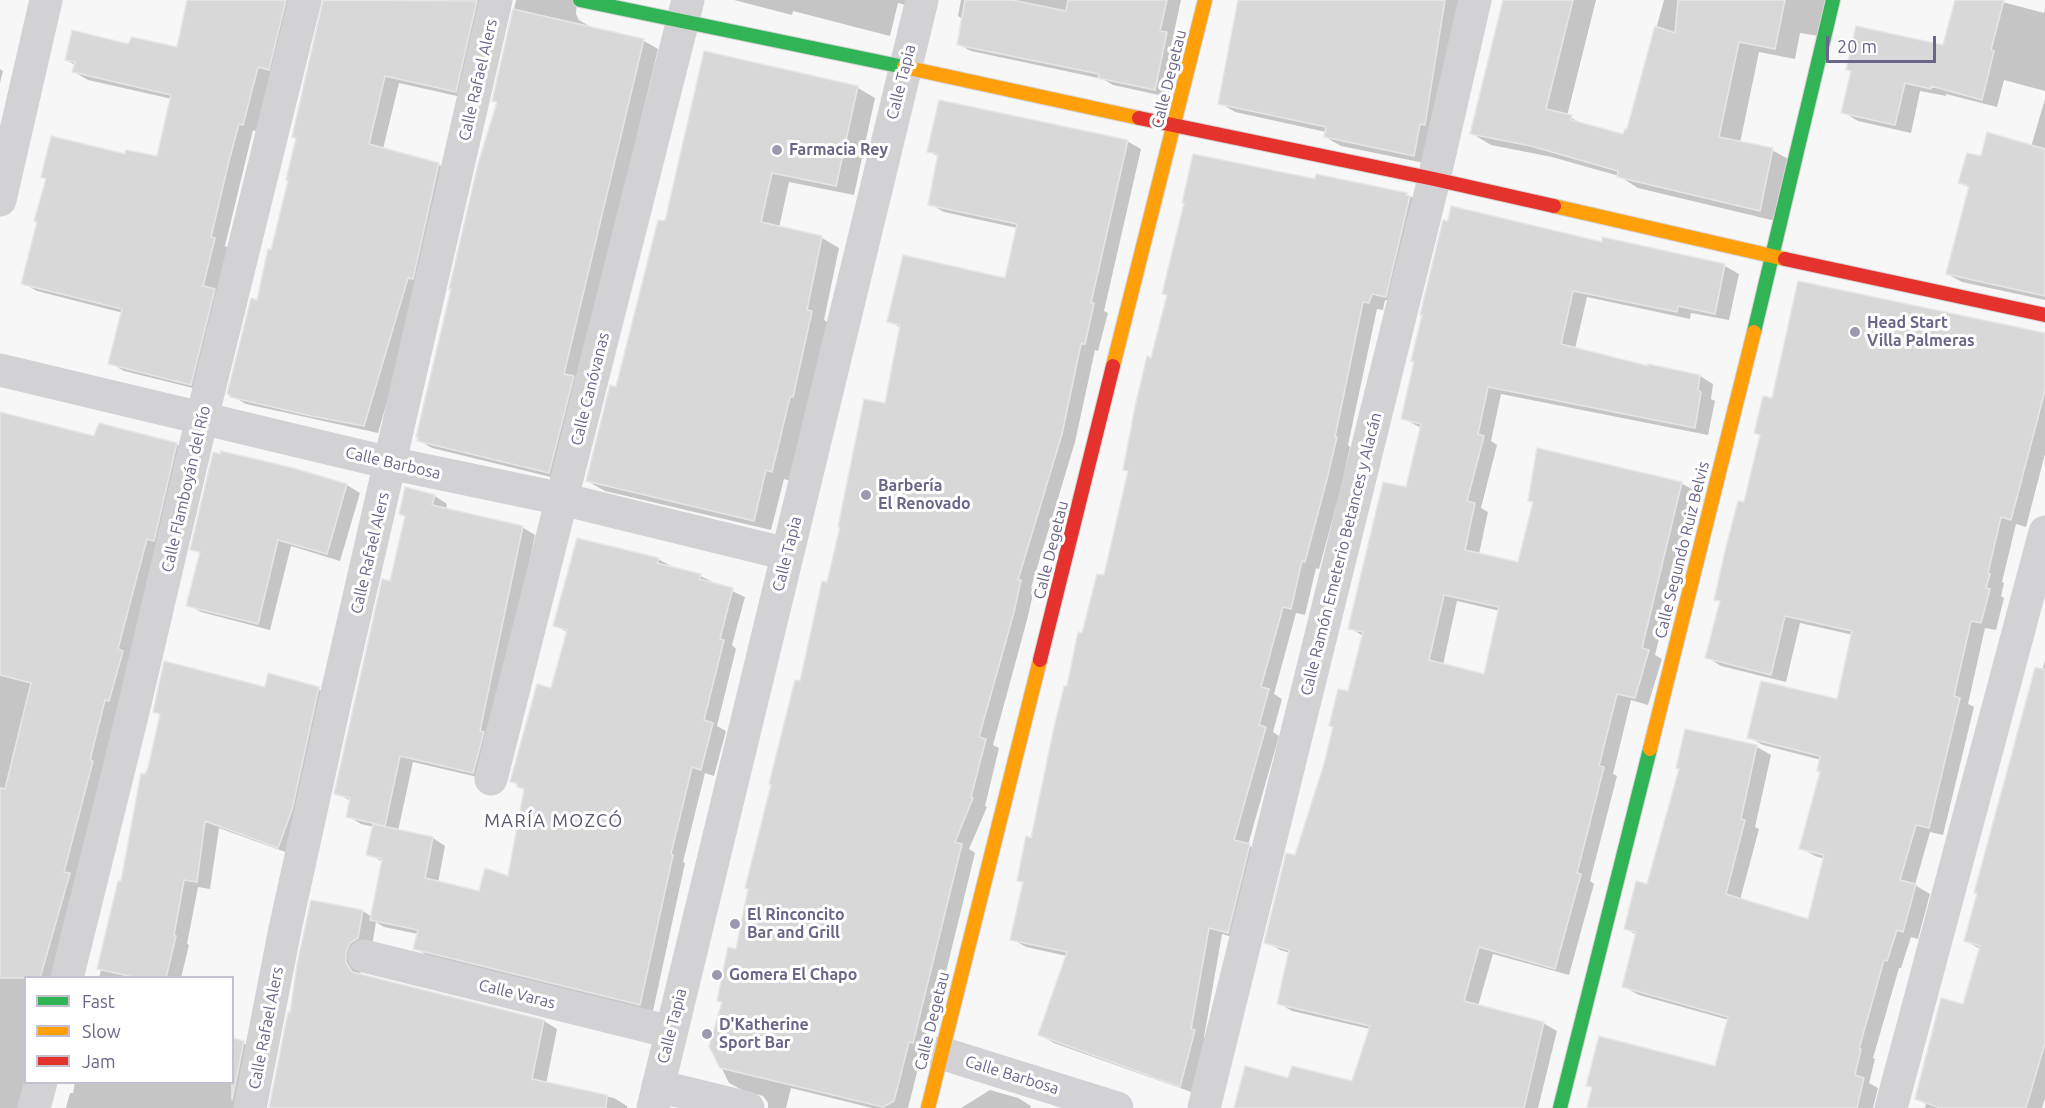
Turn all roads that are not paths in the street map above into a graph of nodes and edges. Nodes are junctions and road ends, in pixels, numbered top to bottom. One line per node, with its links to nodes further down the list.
1 (46, 0): 13 (street)
2 (304, 0): 17 (street, Calle Flamboyán del Río)
3 (496, 0): 18 (street, Calle Rafael Alers)
4 (580, 0): 9 (street)
5 (922, 0): 10 (street, Calle Tapia)
6 (1205, 0): 11 (street, Calle Degetau)
7 (1475, 0): 12 (street, Calle Ramón Emeterio Betances y Alacán)
8 (1833, 0): 14 (street, Calle Segundo Ruiz Belvis)
9 (685, 11): 10 (street); 19 (street, Calle Canóvanas)
10 (904, 67): 11 (street); 21 (street, Calle Tapia)
11 (1174, 126): 12 (street); 26 (street, Calle Degetau)
12 (1434, 179): 14 (street); 34 (street, Calle Ramón Emeterio Betances y Alacán)
13 (0, 200)
14 (1773, 256): 15 (street); 35 (street, Calle Segundo Ruiz Belvis)
15 (2045, 315)
16 (0, 370): 17 (street, Calle Barbosa)
17 (202, 418): 18 (street, Calle Barbosa); 24 (street, Calle Flamboyán del Río)
18 (390, 463): 19 (street, Calle Barbosa); 30 (street, Calle Rafael Alers)
19 (562, 499): 21 (street, Calle Barbosa); 22 (street, Calle Canóvanas)
20 (2045, 532): 36 (street)
21 (787, 554): 25 (street, Calle Tapia)
22 (491, 779)
23 (364, 956): 25 (street, Calle Varas)
24 (68, 976)
25 (671, 1032): 28 (street, Calle Tapia)
26 (941, 1053): 32 (street, Calle Degetau); 33 (street, Calle Barbosa)
27 (40, 1084): 29 (street)
28 (656, 1097): 31 (street)
29 (34, 1108)
30 (250, 1108)
31 (748, 1108)
32 (928, 1108)
33 (1117, 1108)
34 (1204, 1108)
35 (1560, 1108)
36 (1892, 1108)

